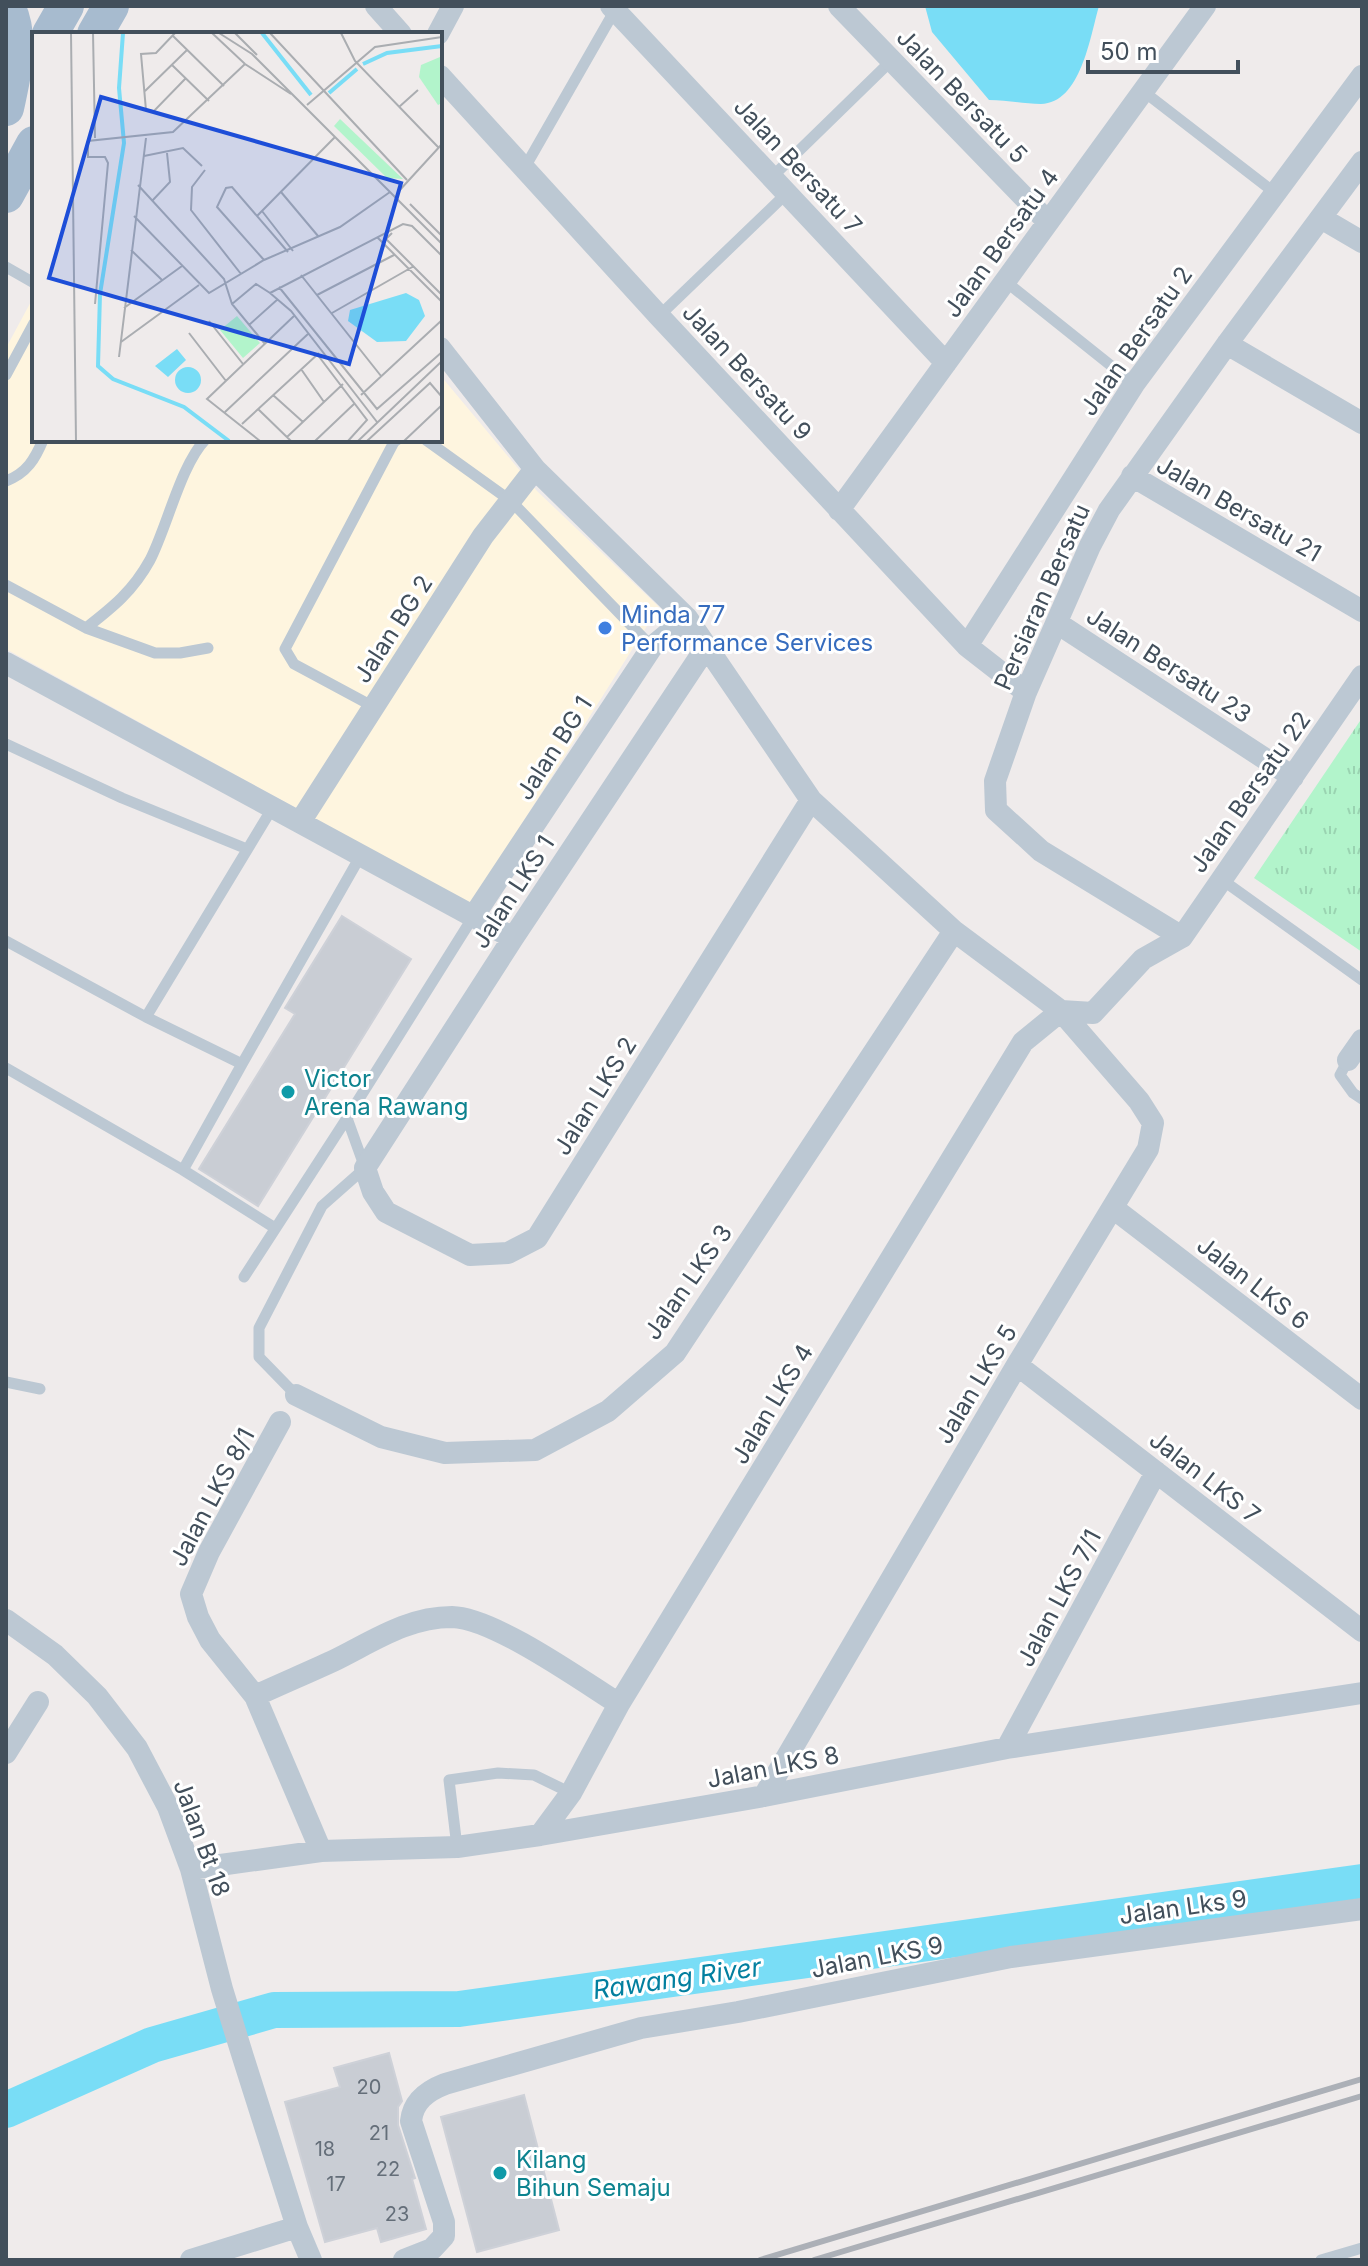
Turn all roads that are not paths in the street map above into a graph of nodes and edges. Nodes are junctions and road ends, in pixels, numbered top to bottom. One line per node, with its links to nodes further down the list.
1 (7, 6): 21 (main road)
2 (67, 6): 11 (main road); 12 (main road)
3 (74, 6): 4 (main road)
4 (100, 6)
5 (111, 6): 13 (main road)
6 (376, 6): 14 (street)
7 (453, 6): 15 (street)
8 (839, 6): 16 (street, Jalan Bersatu 5)
9 (1205, 6): 20 (street, Jalan Bersatu 4)
10 (614, 7): 24 (lane); 25 (street, Jalan Bersatu 7)
11 (51, 32)
12 (70, 32)
13 (96, 32)
14 (399, 32)
15 (439, 32)
16 (892, 60): 25 (lane); 29 (street, Jalan Bersatu 5)
17 (32, 65): 21 (main road)
18 (1362, 76): 26 (street, Jalan Bersatu 2)
19 (442, 78): 24 (street, Jalan Bersatu 9)
20 (1143, 91): 26 (lane); 29 (street, Jalan Bersatu 4)
21 (6, 109)
22 (32, 148): 27 (main road)
23 (1362, 162): 28 (street, Persiaran Bersatu)
24 (524, 169): 34 (street, Jalan Bersatu 9)
25 (780, 185): 34 (lane); 38 (street, Jalan Bersatu 7)
26 (1275, 193): 40 (street, Jalan Bersatu 2)
27 (6, 195)
28 (1321, 218): 30 (street); 36 (street, Persiaran Bersatu)
29 (1048, 222): 32 (street, Jalan Bersatu 4)
30 (1362, 242)
31 (6, 267): 33 (lane)
32 (1005, 281): 38 (street, Jalan Bersatu 4); 40 (lane)
33 (32, 282)
34 (659, 316): 50 (street, Jalan Bersatu 9)
35 (32, 327): 39 (lane)
36 (1227, 344): 41 (street); 47 (street, Persiaran Bersatu)
37 (442, 351): 46 (street)
38 (946, 363): 50 (street, Jalan Bersatu 4)
39 (6, 375)
40 (1134, 384): 57 (street, Jalan Bersatu 2)
41 (1362, 423)
42 (42, 442): 48 (lane)
43 (204, 442): 55 (lane)
44 (394, 442): 63 (lane)
45 (429, 442): 49 (lane)
46 (535, 469): 49 (street, Jalan BG 2); 53 (street)
47 (1132, 476): 52 (street, Jalan Bersatu 21); 54 (street, Persiaran Bersatu)
48 (6, 481)
49 (511, 501): 58 (lane); 63 (street, Jalan BG 2)
50 (839, 510): 57 (street, Jalan Bersatu 9)
51 (6, 585): 55 (lane)
52 (1362, 611)
53 (687, 618): 56 (street); 58 (street, Jalan BG 1)
54 (1057, 623): 62 (street, Persiaran Bersatu); 65 (street, Jalan Bersatu 23)
55 (86, 628): 59 (lane)
56 (707, 646): 66 (street); 75 (street, Jalan LKS 1)
57 (967, 646): 62 (street, Jalan Bersatu 9)
58 (652, 647): 72 (street, Jalan BG 1)
59 (208, 648)
60 (6, 663): 67 (street)
61 (1362, 676): 65 (street, Jalan Bersatu 22)
62 (1026, 692): 74 (street, Persiaran Bersatu)
63 (374, 707): 68 (street, Jalan BG 2)
64 (6, 744): 69 (lane)
65 (1293, 777): 71 (street, Jalan Bersatu 22)
66 (811, 800): 73 (street); 86 (street, Jalan LKS 2)
67 (273, 807): 68 (street); 69 (lane)
68 (300, 822): 70 (street)
69 (247, 849): 79 (lane)
70 (361, 855): 72 (street); 82 (lane)
71 (1221, 879): 74 (street, Jalan Bersatu 22); 77 (lane)
72 (473, 917): 75 (street); 85 (lane)
73 (954, 931): 78 (street); 94 (street, Jalan LKS 3)
74 (1182, 937): 78 (street)
75 (513, 938): 86 (street, Jalan LKS 1)
76 (6, 941): 79 (lane)
77 (1362, 980)
78 (1061, 1011): 88 (street, Jalan LKS 5); 103 (street, Jalan LKS 4)
79 (146, 1017): 82 (lane)
80 (1362, 1040): 81 (street)
81 (1348, 1060): 84 (lane)
82 (242, 1064): 87 (lane)
83 (6, 1068): 87 (lane)
84 (1362, 1099)
85 (347, 1118): 86 (lane); 89 (lane)
86 (365, 1168): 94 (lane)
87 (183, 1170): 89 (lane)
88 (1113, 1208): 91 (street, Jalan LKS 5); 95 (street, Jalan LKS 6)
89 (275, 1228): 90 (lane)
90 (244, 1277)
91 (1017, 1365): 97 (street, Jalan LKS 7); 107 (street, Jalan LKS 5)
92 (6, 1382): 93 (lane)
93 (40, 1389)
94 (296, 1395)
95 (1362, 1399)
96 (280, 1422): 101 (street, Jalan LKS 8/1)
97 (1156, 1472): 99 (street, Jalan LKS 7); 104 (street, Jalan LKS 7/1)
98 (6, 1620): 111 (street, Jalan Bt 18)
99 (1362, 1631)
100 (1362, 1693): 104 (street, Jalan LKS 8)
101 (255, 1696): 103 (street); 110 (street, Jalan LKS 8/1)
102 (38, 1702): 105 (street)
103 (619, 1704): 106 (street, Jalan LKS 4)
104 (1007, 1748): 107 (street, Jalan LKS 8)
105 (6, 1753)
106 (571, 1793): 108 (street, Jalan LKS 4); 109 (lane)
107 (764, 1796): 108 (street, Jalan LKS 8)
108 (540, 1835): 109 (street, Jalan LKS 8)
109 (457, 1847): 110 (street, Jalan LKS 8)
110 (321, 1851): 111 (street, Jalan LKS 8)
111 (191, 1869): 114 (street, Jalan Bt 18)
112 (1362, 1909): 113 (street, Jalan Lks 9)
113 (1011, 1957): 118 (street, Jalan LKS 9)
114 (297, 2227): 116 (street); 117 (street)
115 (1362, 2248): 119 (lane)
116 (191, 2260)
117 (311, 2260)
118 (404, 2260)
119 (1321, 2260)

